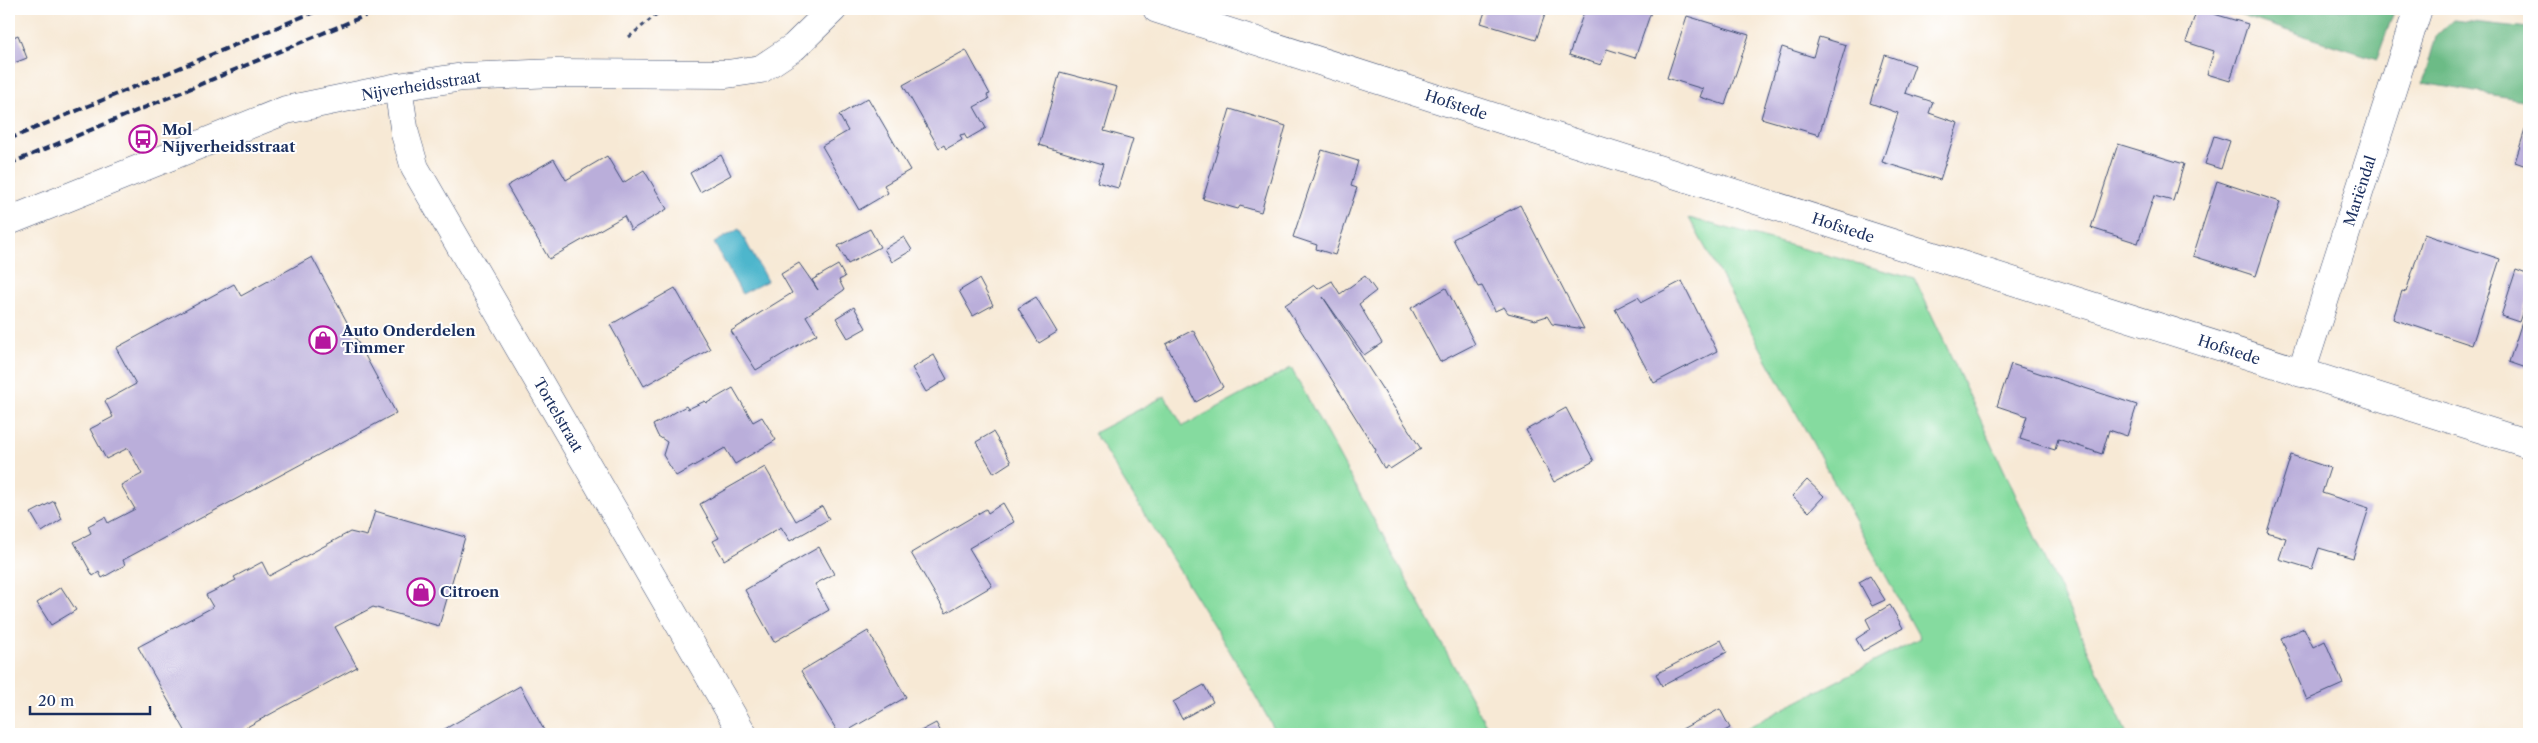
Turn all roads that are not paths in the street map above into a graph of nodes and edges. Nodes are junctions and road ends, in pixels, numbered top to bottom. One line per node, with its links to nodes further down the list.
1 (833, 9): 4 (street, Nijverheidsstraat)
2 (1157, 9): 6 (street, Hofstede)
3 (2418, 9): 6 (street, Mariëndal)
4 (398, 87): 5 (street, Nijverheidsstraat); 8 (street, Tortelstraat)
5 (9, 221)
6 (2301, 373): 7 (street, Hofstede)
7 (2529, 444)
8 (743, 734)

